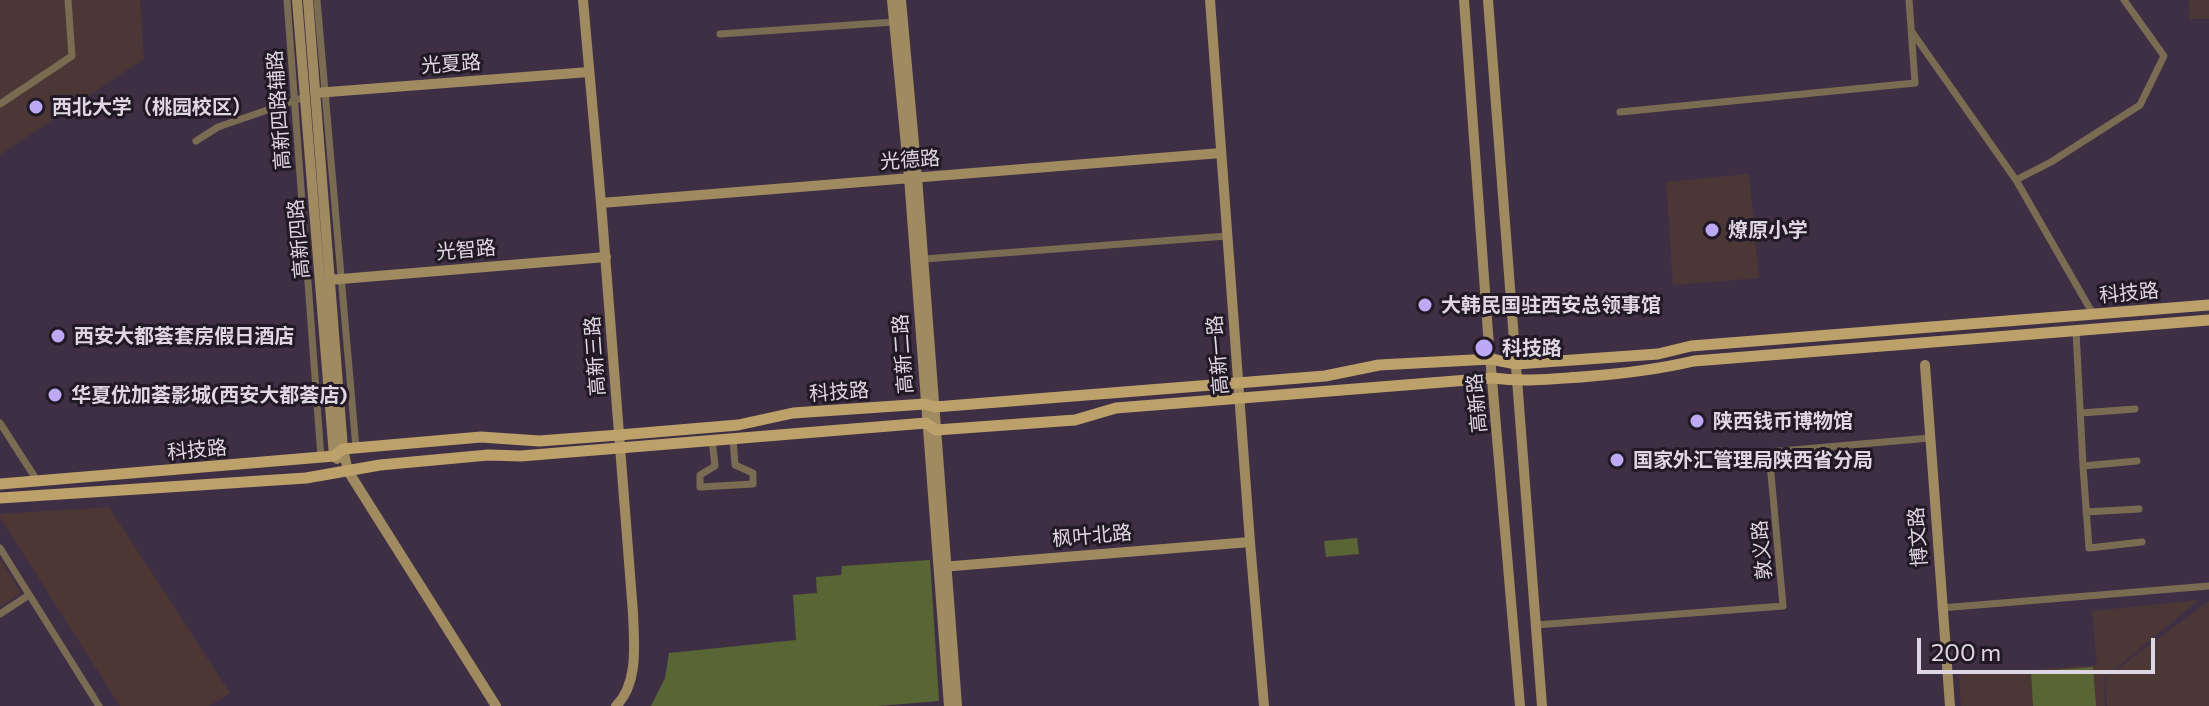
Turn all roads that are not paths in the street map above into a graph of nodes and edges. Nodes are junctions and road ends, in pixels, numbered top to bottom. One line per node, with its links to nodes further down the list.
1 (68, 0): 19 (street)
2 (287, 0): 18 (street, 高新四路辅路)
3 (297, 0): 18 (street, 高新四路)
4 (308, 0): 18 (street, 高新四路)
5 (317, 0): 18 (street, 高新四路辅路)
6 (583, 0): 17 (street, 高新三路)
7 (892, 0): 14 (street, 高新二路)
8 (901, 0): 23 (street, 高新二路)
9 (1210, 0): 22 (street, 高新一路)
10 (1464, 0): 35 (street, 高新路)
11 (1488, 0): 36 (street, 高新路)
12 (1909, 0): 15 (street)
13 (2124, 0): 24 (street)
14 (894, 22): 16 (street); 23 (street, 高新二路)
15 (1911, 30): 20 (street); 24 (street)
16 (720, 34)
17 (589, 72): 18 (street, 光夏路); 25 (street, 高新三路)
18 (310, 96): 21 (street); 29 (street, 高新四路辅路); 30 (street, 高新四路); 52 (street, 高新四路); 53 (street, 高新四路辅路)
19 (0, 104)
20 (1620, 112)
21 (196, 141)
22 (1221, 153): 23 (street, 光德路); 26 (street, 高新一路)
23 (913, 177): 25 (street, 光德路); 28 (street, 高新二路); 42 (street, 高新二路)
24 (2016, 180): 32 (street)
25 (601, 203): 27 (street, 高新三路)
26 (1227, 236): 28 (street); 40 (street, 高新一路)
27 (606, 257): 29 (street, 光智路); 50 (street, 高新三路)
28 (924, 259): 42 (street, 高新二路)
29 (341, 279): 30 (street, 光智路); 51 (street, 高新四路辅路)
30 (329, 280): 52 (street, 高新四路)
31 (2209, 305): 32 (main road, 科技路)
32 (2093, 314): 36 (main road, 科技路)
33 (2209, 320): 34 (main road, 科技路)
34 (2076, 331): 39 (main road, 科技路); 44 (street)
35 (1491, 359): 36 (main road, 科技路); 38 (street, 高新路); 40 (main road, 科技路)
36 (1516, 364): 39 (street, 高新路)
37 (1925, 365): 48 (street, 博文路)
38 (1493, 378): 39 (main road, 科技路); 41 (main road, 科技路); 77 (street, 高新路)
39 (1517, 381): 70 (street, 高新路)
40 (1238, 384): 41 (street, 高新一路); 42 (main road, 科技路)
41 (1239, 398): 46 (main road, 科技路); 62 (street, 高新一路)
42 (930, 406): 46 (street, 高新二路); 50 (main road, 科技路)
43 (2135, 409): 44 (street)
44 (2081, 413): 55 (street)
45 (0, 423): 57 (street)
46 (931, 426): 47 (main road, 科技路); 65 (street, 高新二路)
47 (733, 438): 49 (main road, 科技路); 49 (street)
48 (1930, 438): 68 (street, 博文路); 70 (street, 敦义路)
49 (712, 440): 50 (main road, 科技路)
50 (619, 441): 51 (main road, 科技路); 56 (main road, 科技路); 73 (street, 高新三路)
51 (356, 448): 52 (main road, 科技路)
52 (339, 452): 53 (main road, 科技路); 56 (street, 高新四路)
53 (321, 457): 57 (main road, 科技路)
54 (2137, 461): 55 (street)
55 (2083, 466): 61 (street)
56 (348, 471): 59 (main road, 科技路); 72 (street, 高新四路)
57 (38, 482): 58 (main road, 科技路)
58 (0, 484)
59 (0, 498)
60 (2139, 509): 61 (street)
61 (2086, 512): 63 (street)
62 (1250, 542): 65 (street, 枫叶北路); 76 (street, 高新一路)
63 (2142, 542)
64 (0, 548): 67 (street)
65 (942, 566): 74 (street, 高新二路); 75 (street, 高新二路)
66 (2209, 586): 68 (street)
67 (29, 595): 69 (street); 71 (street)
68 (1941, 608): 79 (street, 博文路)
69 (0, 614)
70 (1536, 625): 78 (street, 高新路)
71 (99, 706)
72 (496, 706)
73 (616, 706)
74 (949, 706)
75 (957, 706)
76 (1264, 706)
77 (1520, 706)
78 (1542, 706)
79 (1950, 706)

